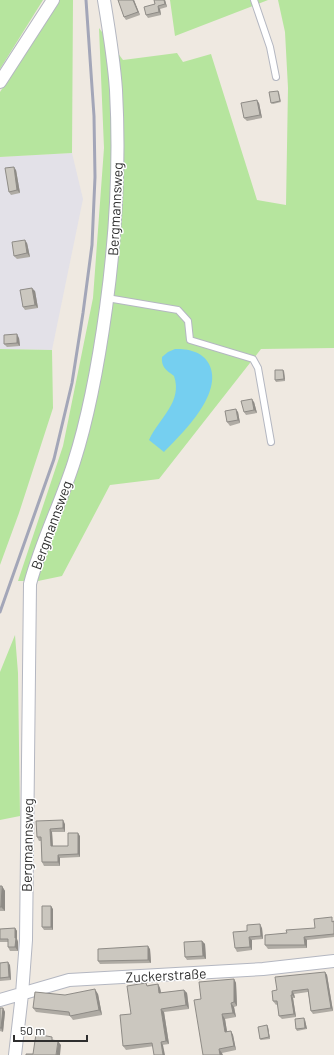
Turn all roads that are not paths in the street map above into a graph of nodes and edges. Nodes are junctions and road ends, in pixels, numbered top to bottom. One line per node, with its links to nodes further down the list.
1 (53, 0): 5 (street)
2 (104, 0): 6 (street, Bergmannsweg)
3 (254, 0): 4 (lane)
4 (276, 77)
5 (0, 82)
6 (107, 298): 7 (lane); 9 (street, Bergmannsweg)
7 (271, 442)
8 (334, 960): 9 (street, Zuckerstraße)
9 (22, 994): 10 (street, Zuckerstraße); 11 (street, Bergmannsweg)
10 (0, 1000)
11 (15, 1055)

